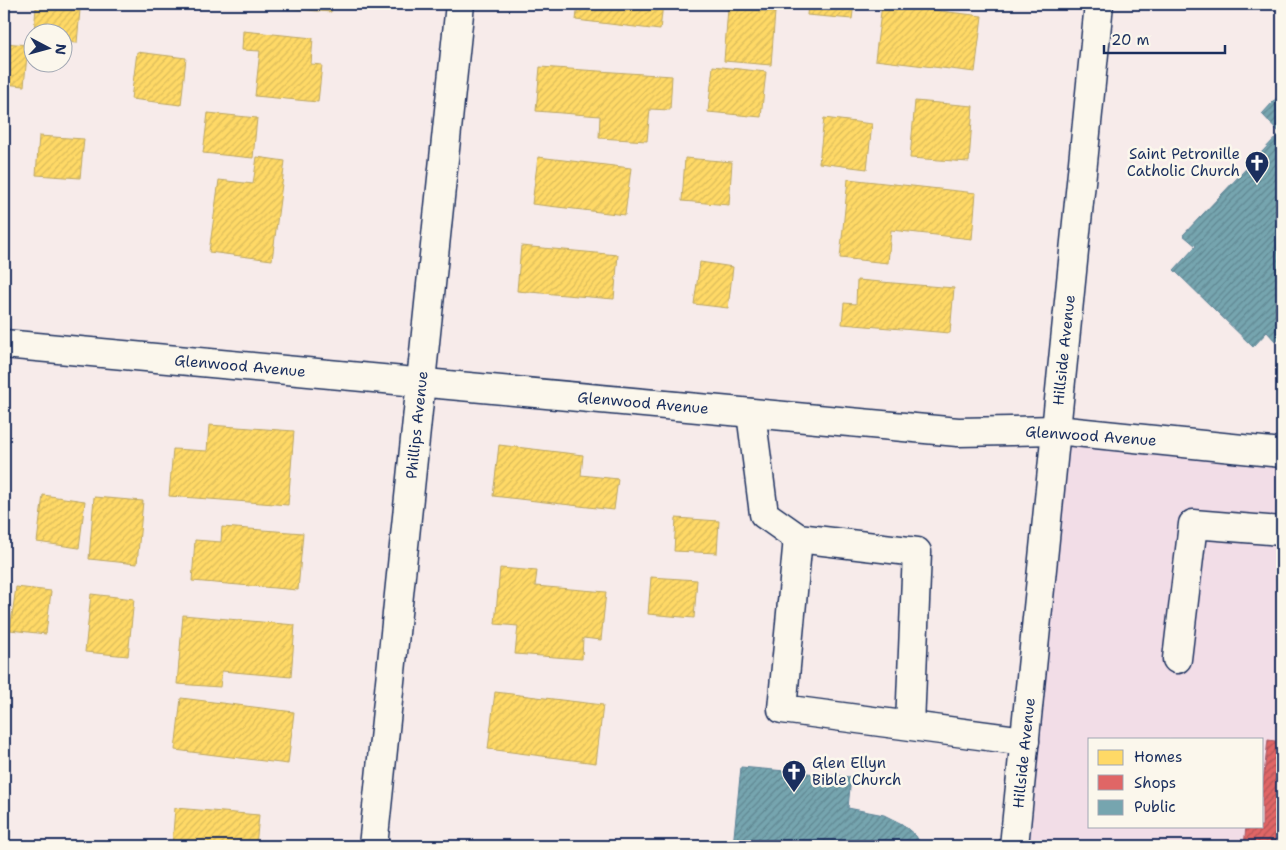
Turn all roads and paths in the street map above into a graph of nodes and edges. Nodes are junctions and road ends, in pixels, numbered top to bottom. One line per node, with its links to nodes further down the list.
1 (460, 4): 4 (street, Phillips Avenue)
2 (1099, 4): 6 (street, Hillside Avenue)
3 (4, 344): 4 (street, Glenwood Avenue)
4 (421, 383): 5 (street, Glenwood Avenue); 13 (street, Phillips Avenue)
5 (751, 413): 6 (street, Glenwood Avenue); 9 (street)
6 (1056, 430): 7 (street, Glenwood Avenue); 12 (street, Hillside Avenue)
7 (1282, 453)
8 (1282, 531): 10 (street)
9 (798, 538): 11 (street); 11 (street)
10 (1177, 659)
11 (910, 725): 12 (street)
12 (1025, 741): 14 (street, Hillside Avenue)
13 (373, 846)
14 (1014, 846)

